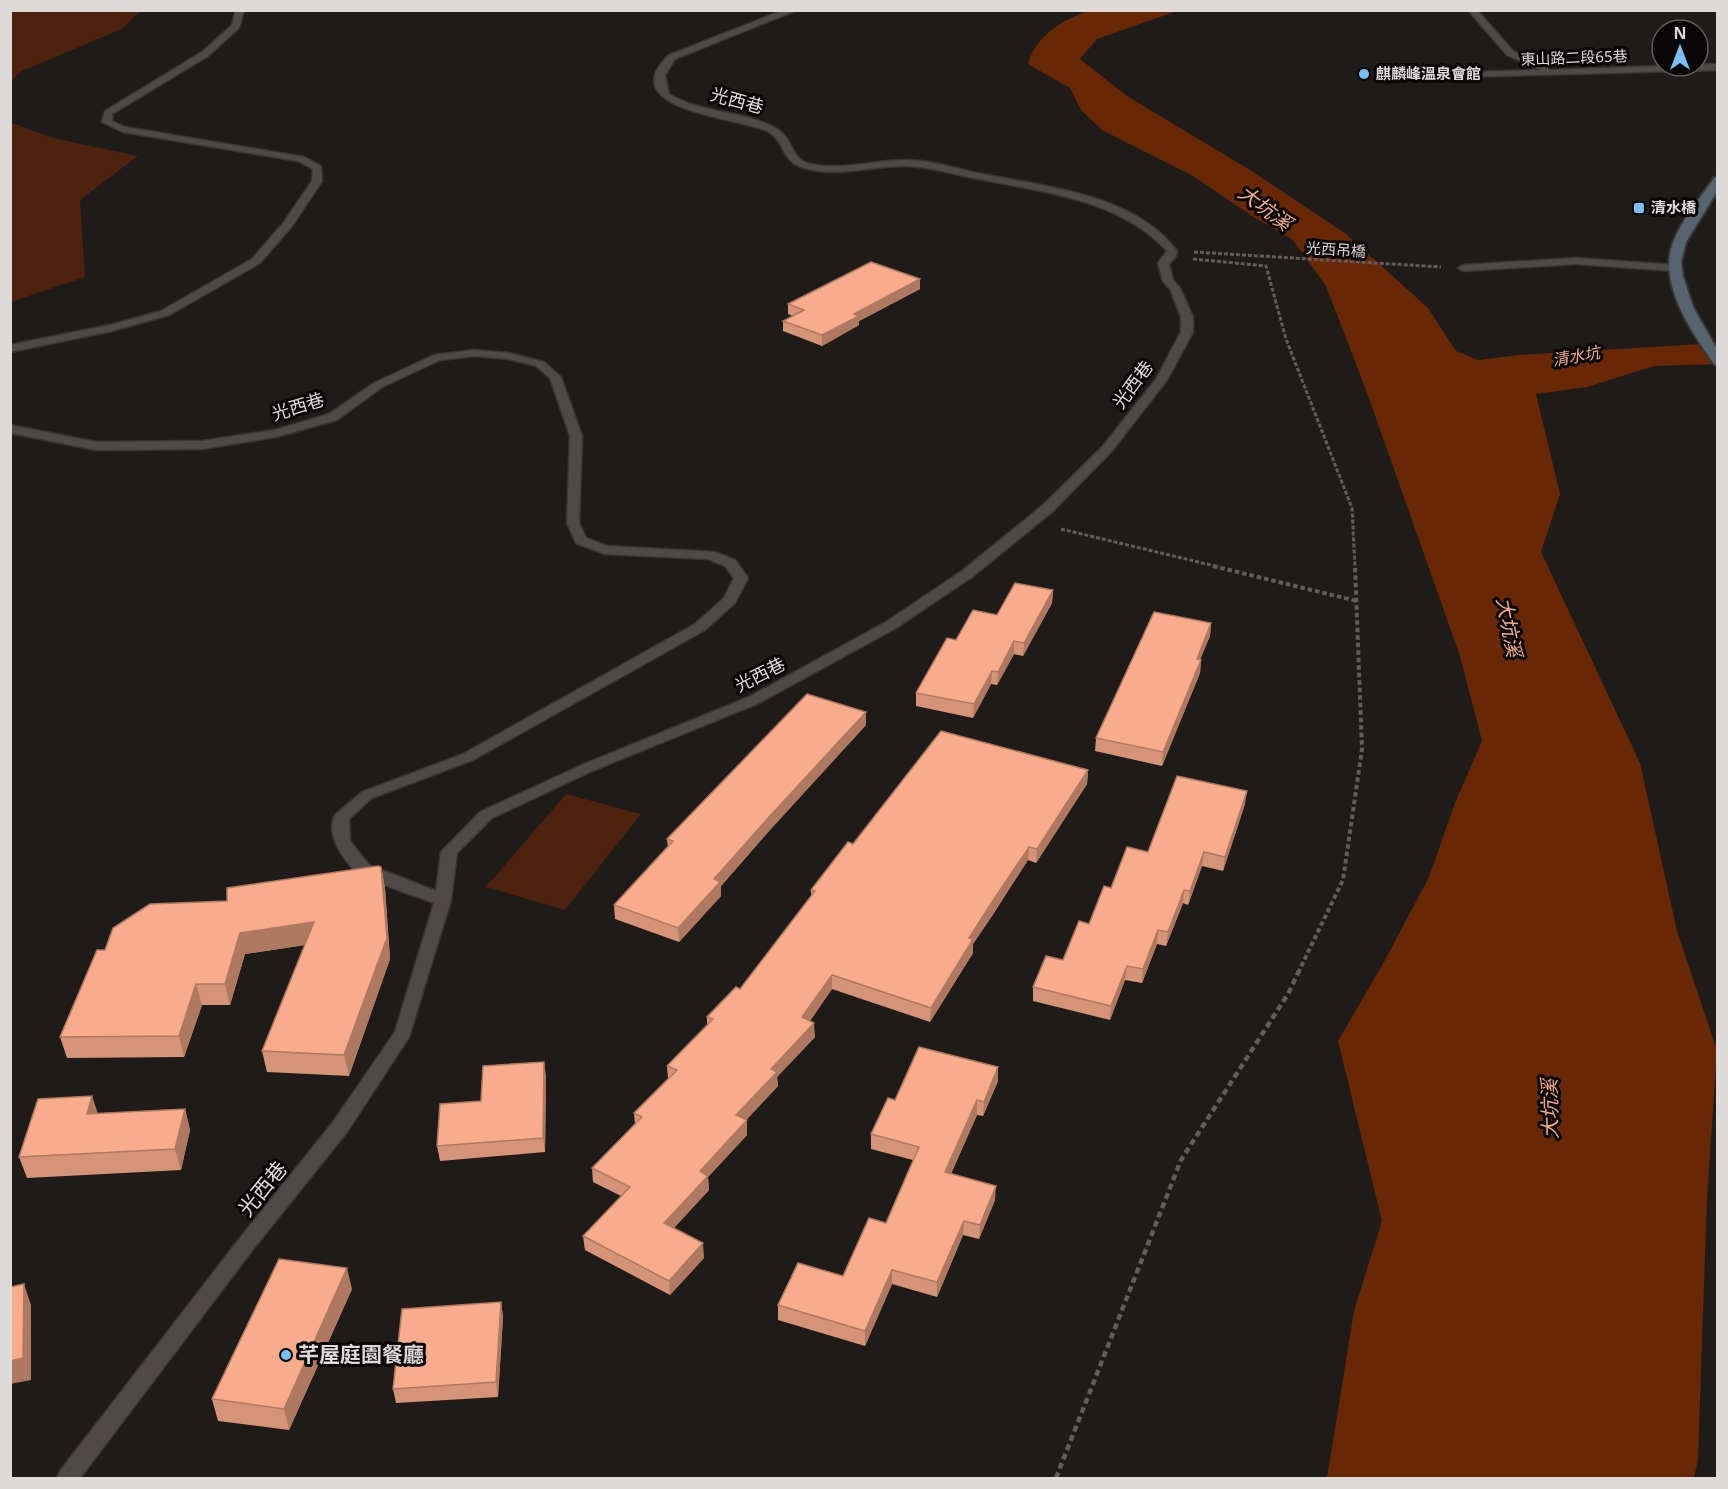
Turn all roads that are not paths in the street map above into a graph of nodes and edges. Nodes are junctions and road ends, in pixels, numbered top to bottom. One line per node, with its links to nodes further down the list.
1 (240, 10): 10 (lane)
2 (793, 10): 13 (lane, 光西巷)
3 (1472, 10): 5 (lane)
4 (1718, 68): 5 (lane, 東山路二段65巷)
5 (1572, 72): 6 (lane, 東山路二段65巷)
6 (1431, 75)
7 (1718, 180): 9 (main road)
8 (1463, 268): 9 (lane)
9 (1675, 268): 11 (main road)
10 (10, 349)
11 (1718, 361)
12 (10, 429): 13 (lane, 光西巷)
13 (443, 900): 14 (lane, 光西巷)
14 (68, 1479)

